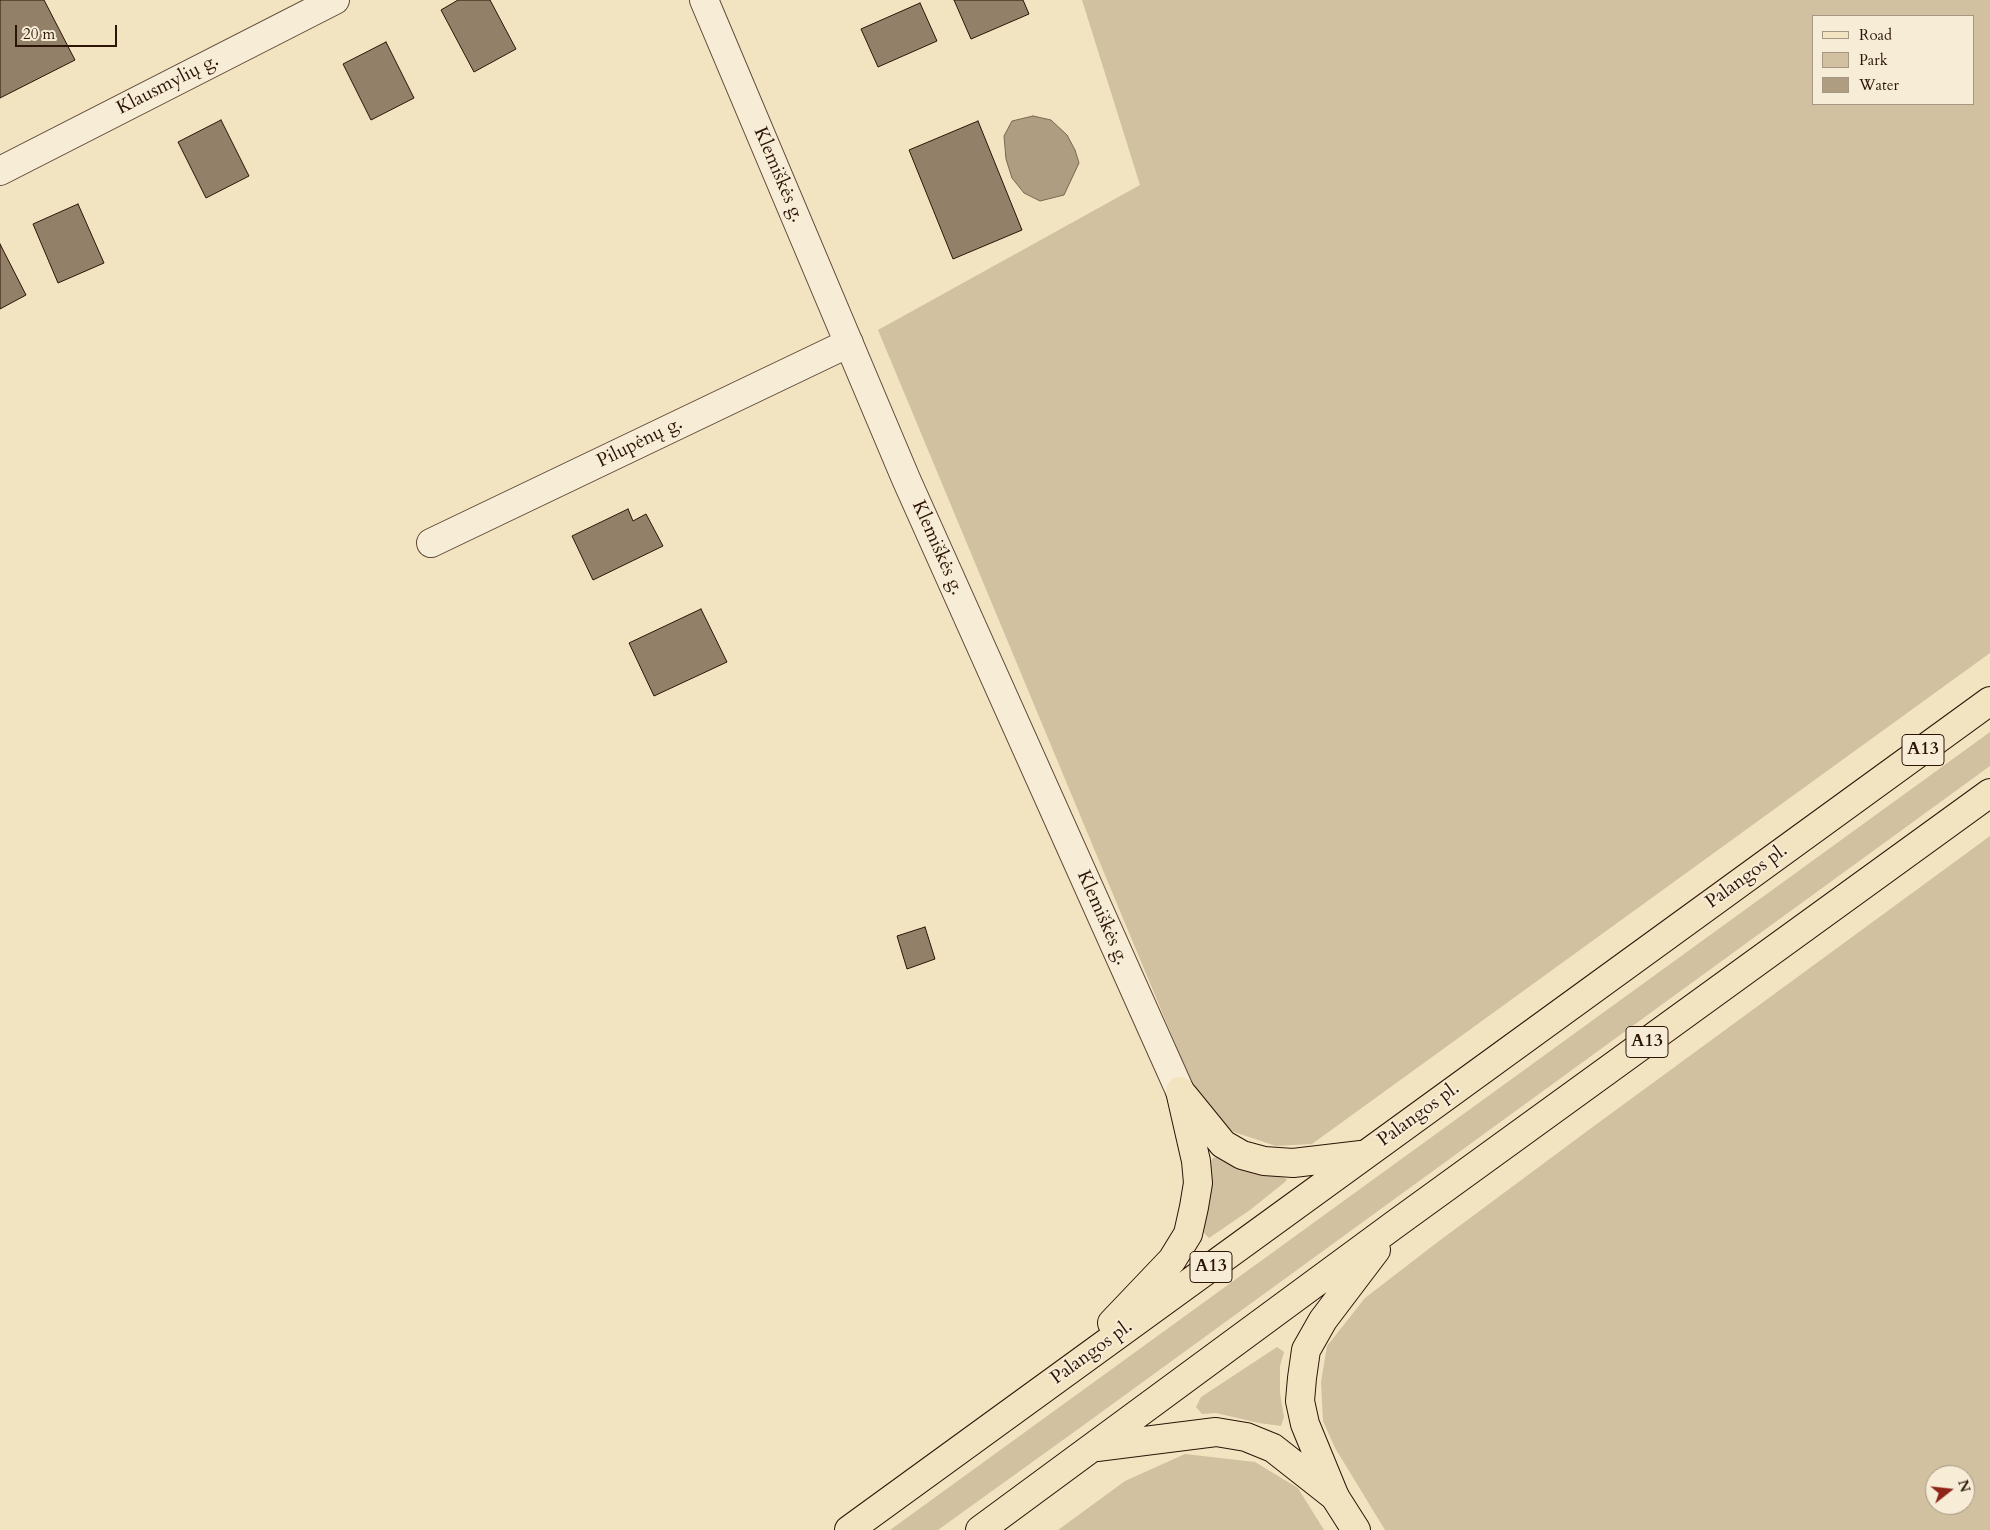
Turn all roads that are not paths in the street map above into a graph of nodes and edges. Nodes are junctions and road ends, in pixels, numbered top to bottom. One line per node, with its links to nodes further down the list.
1 (335, 0): 3 (street, Klausmylių g.)
2 (704, 0): 4 (street, Klemiškės g.)
3 (0, 171)
4 (849, 343): 5 (street, Pilupėnų g.); 8 (street, Klemiškės g.)
5 (431, 543)
6 (1990, 701): 9 (main road, Palangos pl. / A13)
7 (1990, 793): 10 (main road, A13)
8 (1180, 1091): 9 (main road); 11 (main road)
9 (1364, 1155): 11 (main road, Palangos pl. / A13)
10 (1394, 1225): 12 (main road, A13); 13 (main road)
11 (1058, 1378): 14 (main road, Palangos pl. / A13)
12 (1093, 1448): 13 (main road); 15 (main road, A13)
13 (1335, 1497): 16 (main road)
14 (849, 1530)
15 (980, 1530)
16 (1356, 1530)

